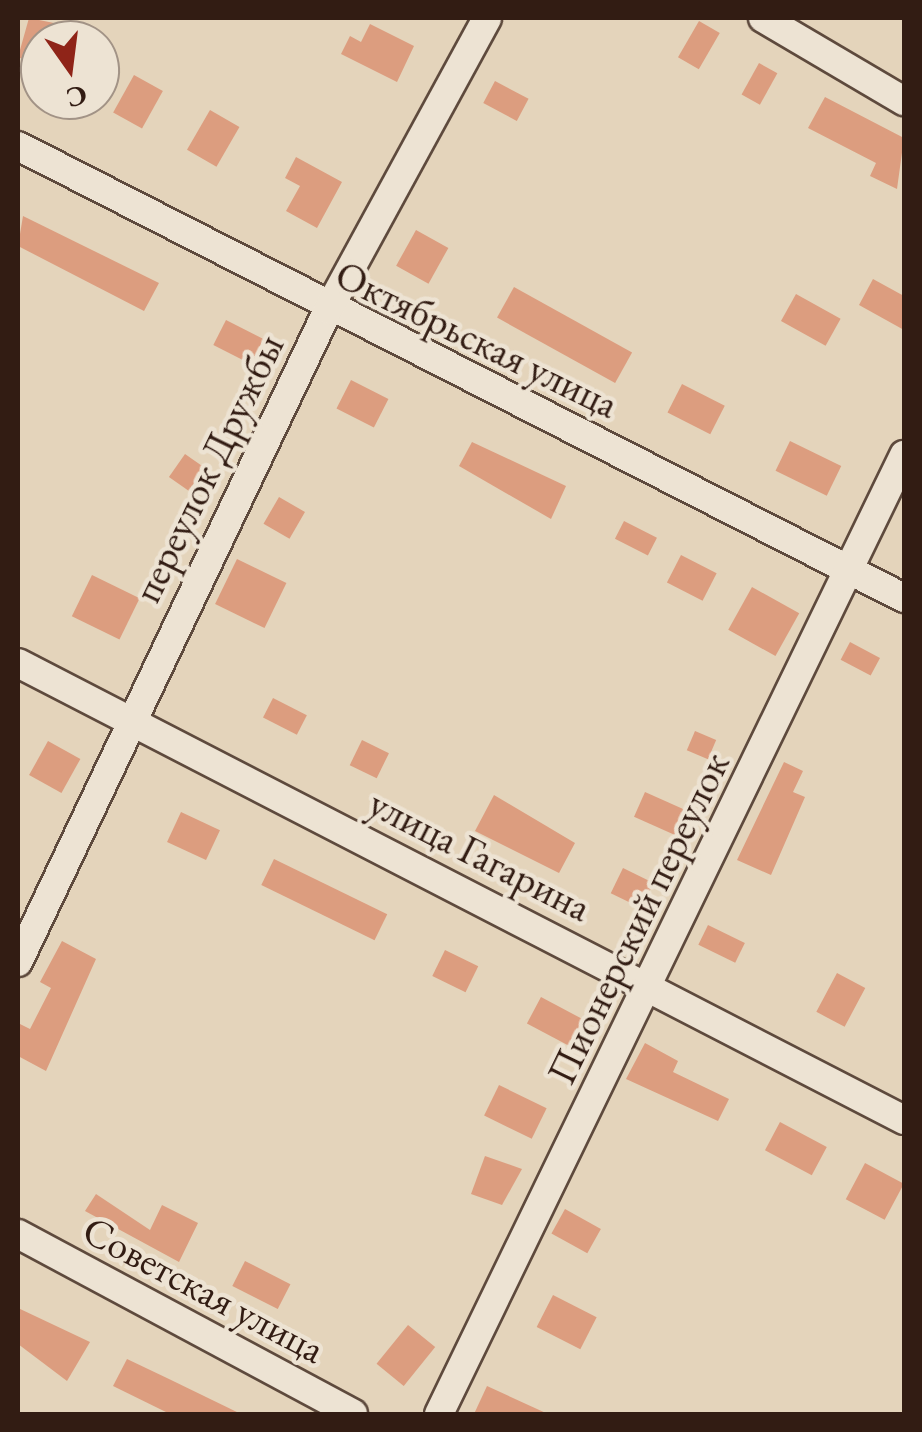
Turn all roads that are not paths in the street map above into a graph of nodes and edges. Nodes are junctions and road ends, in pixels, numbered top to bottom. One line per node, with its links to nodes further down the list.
1 (487, 18): 5 (street, переулок Дружбы)
2 (763, 18): 3 (street)
3 (904, 101)
4 (18, 146): 5 (street, Октябрьская улица)
5 (328, 310): 7 (street, Октябрьская улица); 10 (street, переулок Дружбы)
6 (904, 454): 7 (street, Пионерский переулок)
7 (851, 568): 8 (street, Октябрьская улица); 12 (street, Пионерский переулок)
8 (904, 598)
9 (18, 663): 10 (street, улица Гагарина)
10 (130, 721): 11 (street, переулок Дружбы); 12 (street, улица Гагарина)
11 (18, 962)
12 (650, 988): 13 (street, улица Гагарина); 16 (street, Пионерский переулок)
13 (904, 1120)
14 (18, 1234): 15 (street, Советская улица)
15 (353, 1414)
16 (439, 1414)

